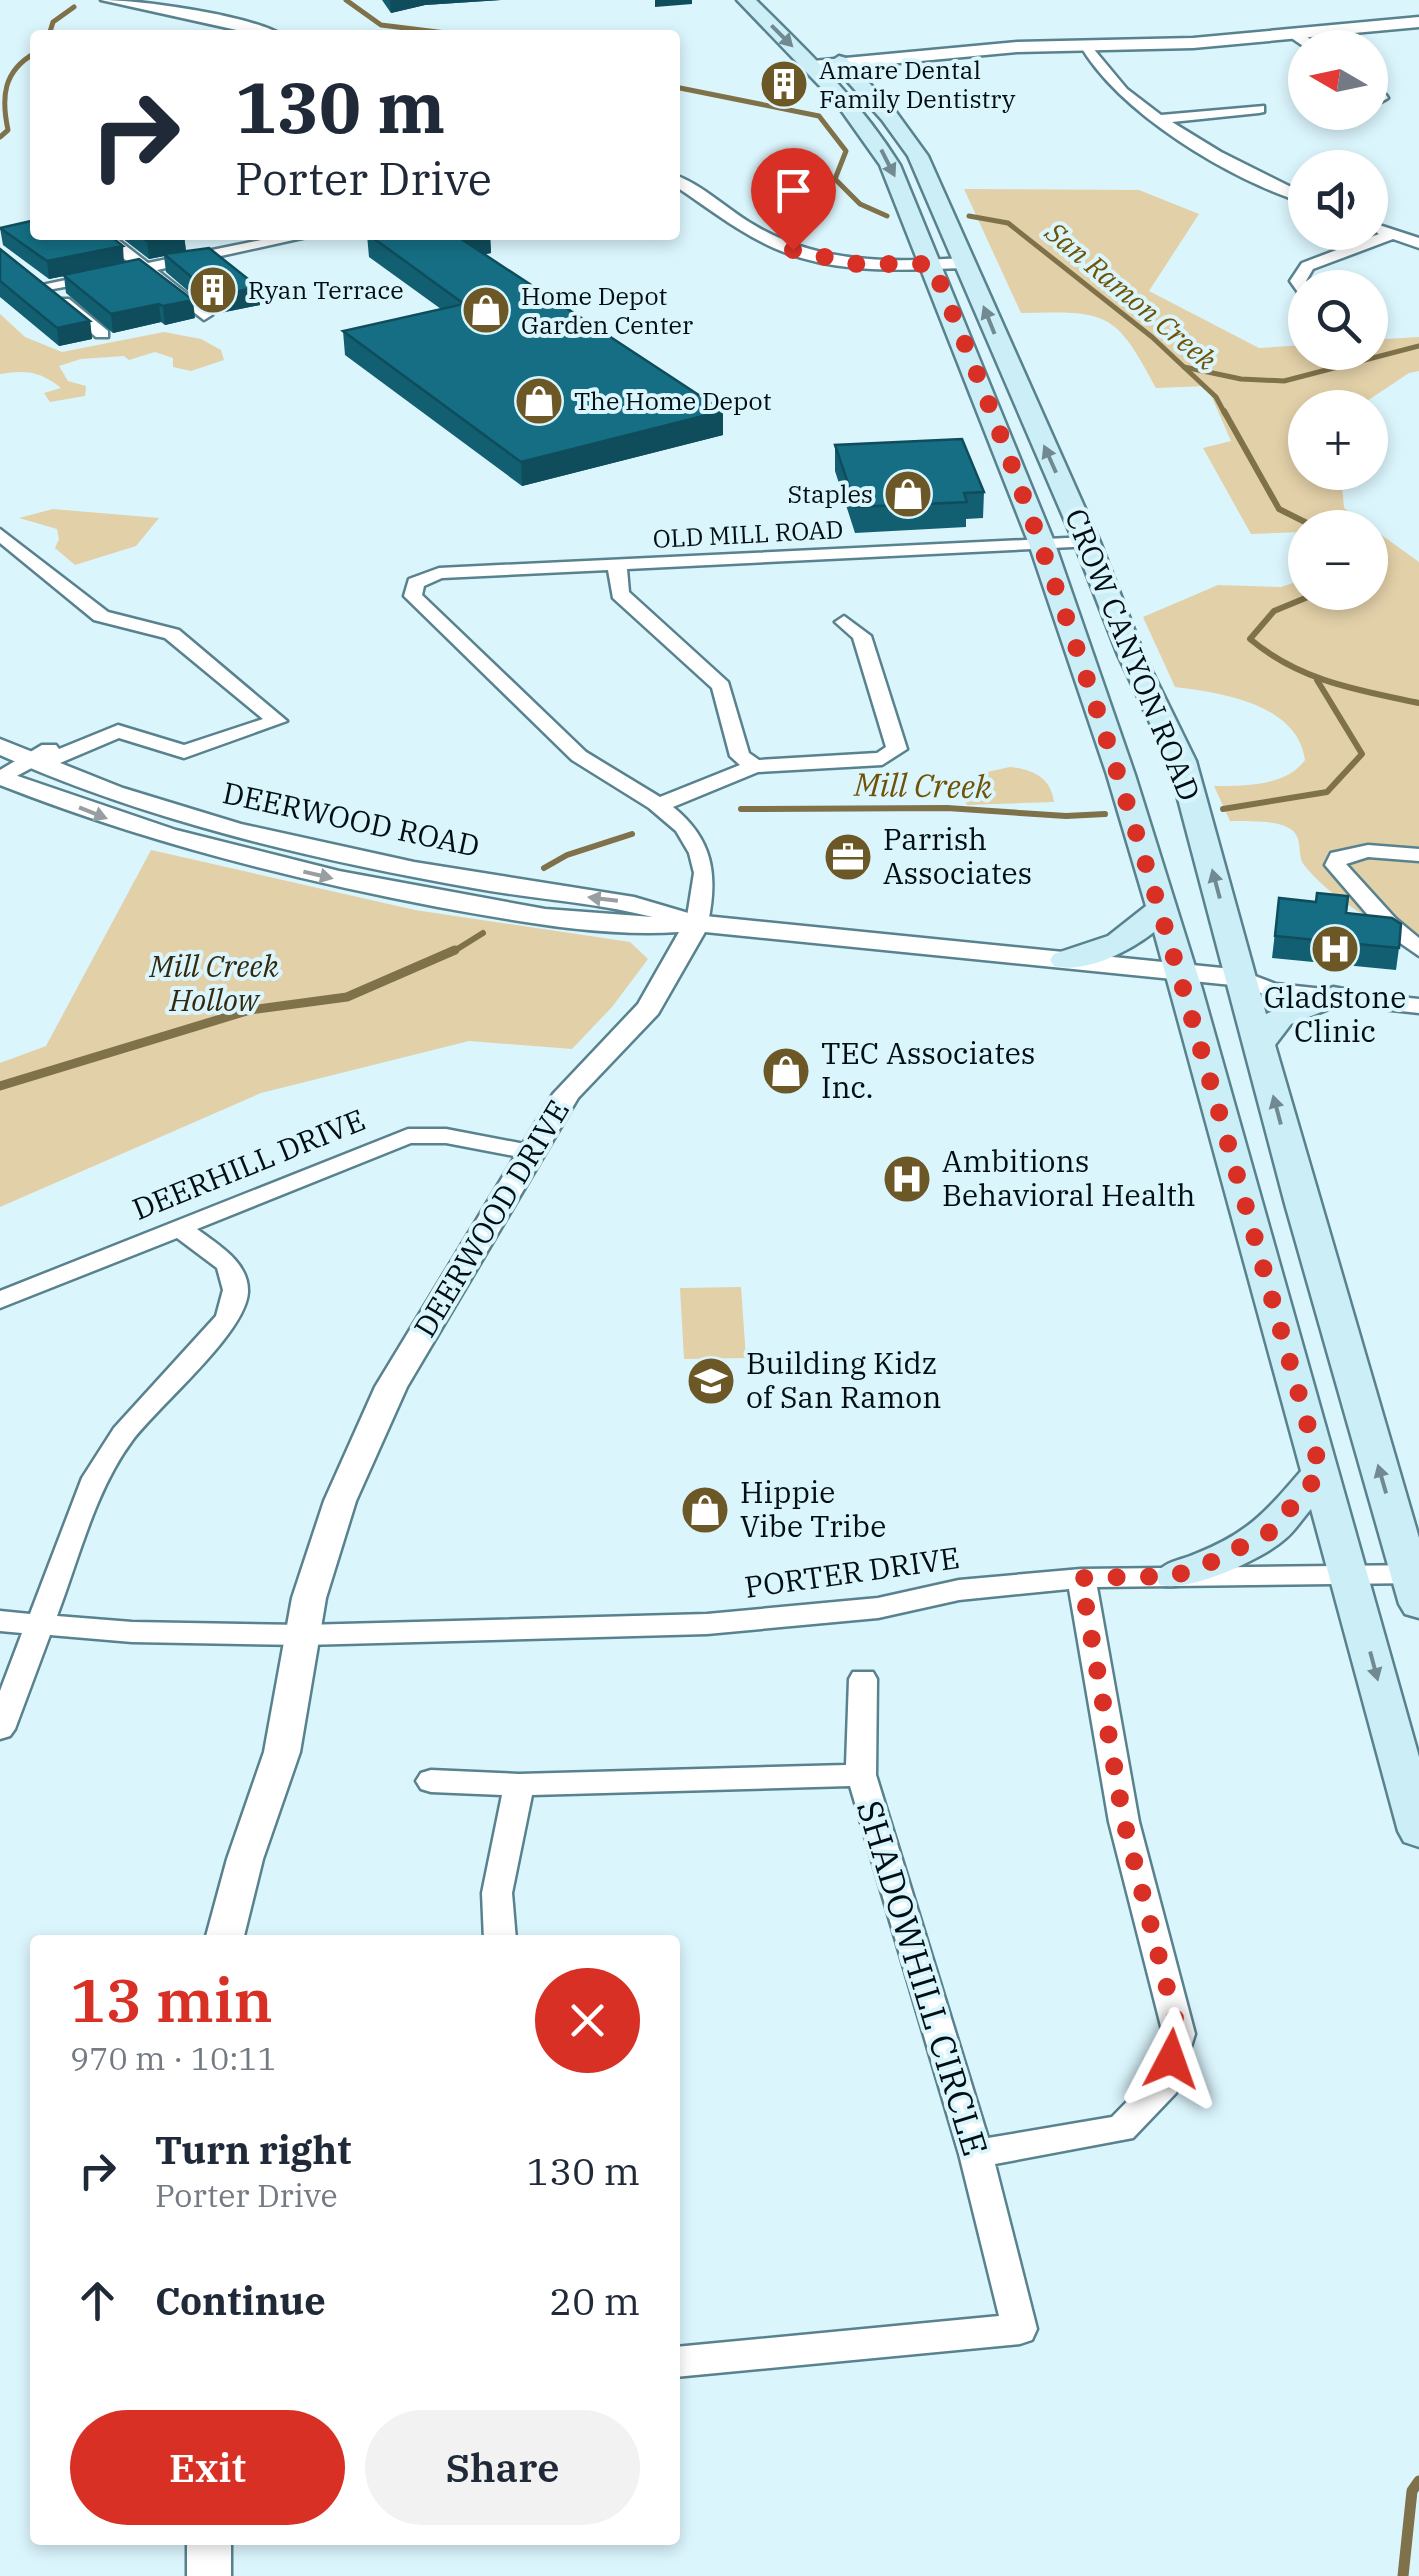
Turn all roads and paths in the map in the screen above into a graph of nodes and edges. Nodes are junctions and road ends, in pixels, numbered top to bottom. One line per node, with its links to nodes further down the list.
1 (107, 0): 4 (street)
2 (746, 0): 10 (main road, CROW CANYON ROAD, one-way to 10)
3 (1419, 22): 5 (street)
4 (255, 30)
5 (1336, 30)
6 (1288, 35): 8 (street)
7 (821, 44): 9 (main road, CROW CANYON ROAD)
8 (1086, 45): 9 (street); 12 (street)
9 (840, 64): 10 (street); 21 (main road, CROW CANYON ROAD)
10 (812, 66): 20 (main road, CROW CANYON ROAD, one-way to 20)
11 (1259, 110): 12 (street)
12 (1160, 119): 14 (street)
13 (680, 182): 20 (street)
14 (1288, 192)
15 (1388, 232): 16 (street)
16 (1393, 234): 19 (street); 23 (street)
17 (109, 240): 22 (street)
18 (282, 240): 22 (street)
19 (1419, 243)
20 (932, 264): 21 (street); 30 (main road, CROW CANYON ROAD)
21 (966, 264): 29 (main road, CROW CANYON ROAD, one-way to 21)
22 (144, 269): 25 (street); 26 (street)
23 (1305, 270)
24 (32, 276): 25 (street)
25 (47, 288): 27 (street)
26 (204, 315)
27 (102, 334)
28 (4, 540): 35 (street)
29 (1087, 542): 30 (street, OLD MILL ROAD); 45 (main road, CROW CANYON ROAD, one-way to 29)
30 (1042, 544): 31 (street, OLD MILL ROAD); 40 (main road, CROW CANYON ROAD)
31 (618, 565): 32 (street, OLD MILL ROAD); 36 (street)
32 (415, 583): 38 (street, DEERWOOD DRIVE)
33 (844, 622): 36 (street)
34 (0, 746): 35 (street, DEERWOOD ROAD)
35 (36, 760): 37 (street); 41 (street, DEERWOOD ROAD, one-way to 35)
36 (755, 766): 38 (street)
37 (1, 778): 41 (street, DEERWOOD ROAD, one-way to 41)
38 (658, 805): 41 (street, DEERWOOD DRIVE)
39 (1419, 855): 42 (street)
40 (1161, 906): 43 (main road); 44 (main road, CROW CANYON ROAD)
41 (697, 923): 43 (street, DEERWOOD ROAD); 50 (street, DEERWOOD DRIVE)
42 (1419, 949)
43 (1065, 960): 44 (street, DEERWOOD ROAD)
44 (1180, 971): 45 (street, DEERWOOD ROAD); 53 (main road, CROW CANYON ROAD)
45 (1242, 978): 46 (street); 47 (street); 49 (main road, CROW CANYON ROAD)
46 (1419, 991)
47 (1332, 996): 48 (street); 49 (main road)
48 (1419, 1006)
49 (1260, 1043): 57 (main road, CROW CANYON ROAD, one-way to 49)
50 (530, 1152): 51 (street, DEERHILL DRIVE); 60 (street, DEERWOOD DRIVE)
51 (181, 1229): 52 (street, DEERHILL DRIVE); 59 (street)
52 (0, 1300)
53 (1321, 1472): 54 (main road, CROW CANYON ROAD); 55 (main road)
54 (1349, 1572): 55 (street, PORTER DRIVE); 57 (street, PORTER DRIVE); 66 (main road, CROW CANYON ROAD, one-way to 66)
55 (1174, 1576): 56 (street, PORTER DRIVE)
56 (1081, 1578): 60 (street, PORTER DRIVE); 69 (street)
57 (1416, 1580)
58 (0, 1621): 59 (street)
59 (37, 1626): 60 (street); 62 (street)
60 (304, 1635): 67 (street, DEERWOOD DRIVE)
61 (863, 1679): 63 (street)
62 (0, 1729)
63 (861, 1775): 65 (street, SHADOWHILL CIRCLE); 69 (street, SHADOWHILL CIRCLE)
64 (431, 1781): 65 (street, SHADOWHILL CIRCLE)
65 (519, 1786): 68 (street)
66 (1419, 1832)
67 (225, 1935)
68 (500, 1935)
69 (976, 2154): 70 (street, SHADOWHILL CIRCLE)
70 (680, 2362)
71 (209, 2545): 72 (street)
72 (209, 2576)

